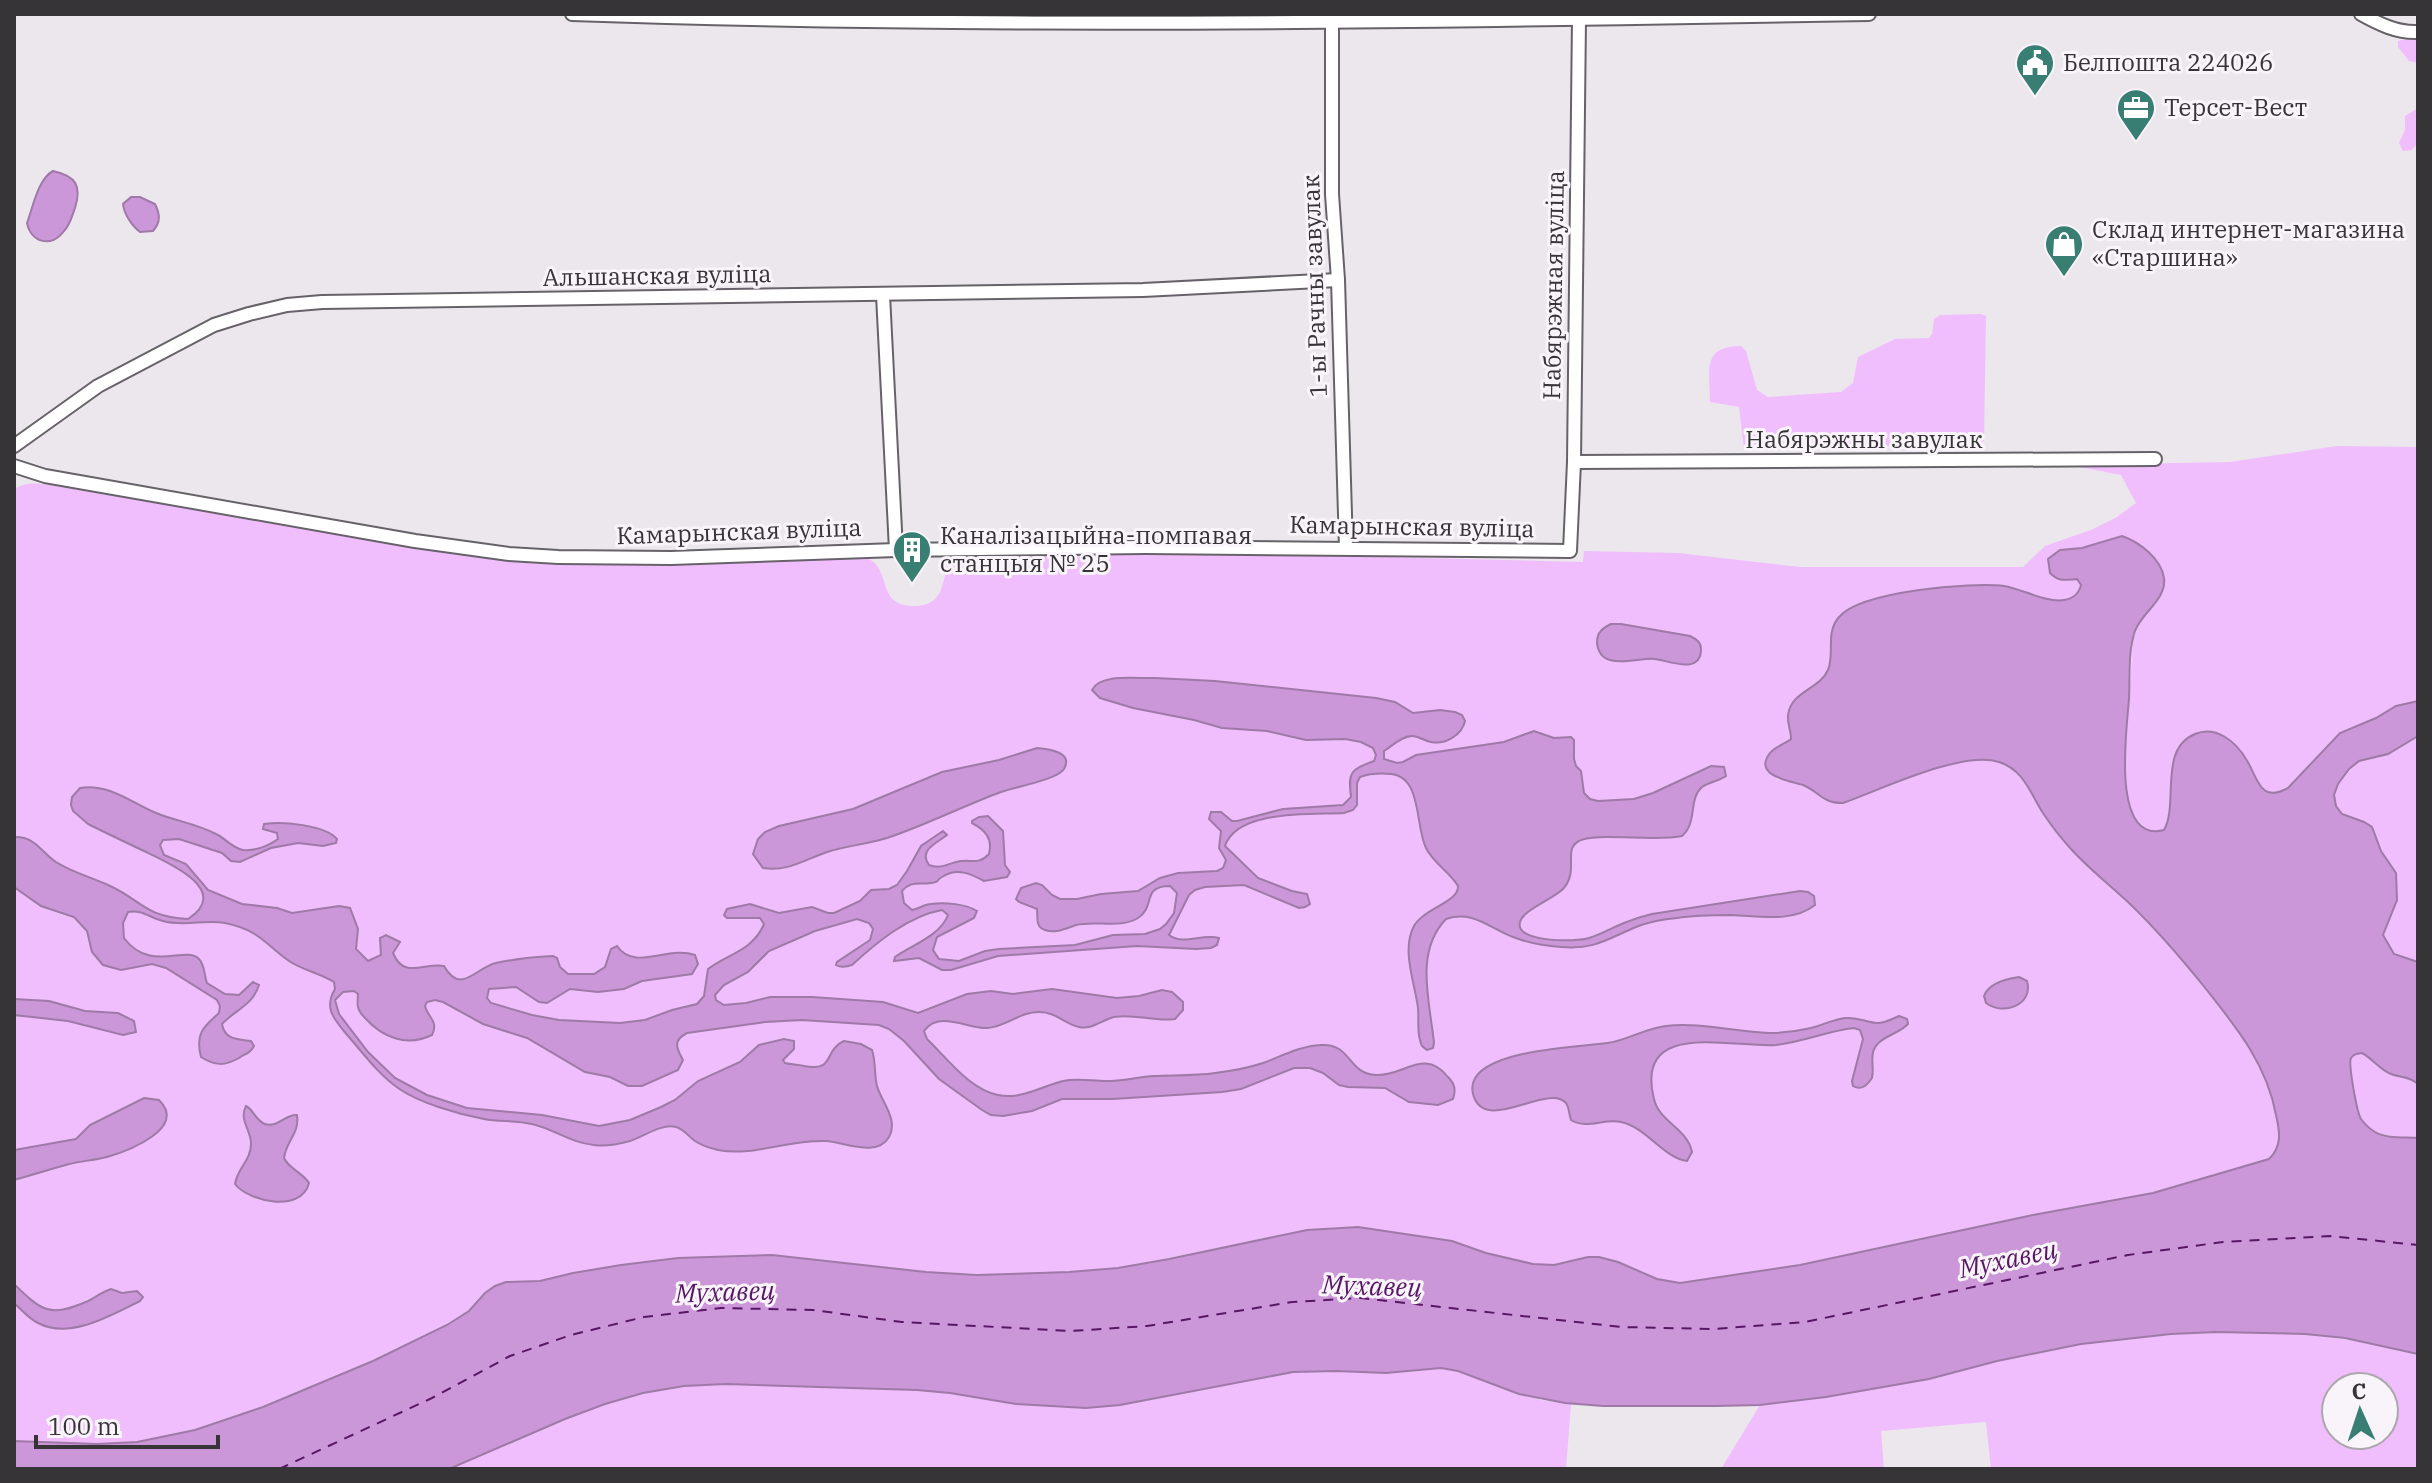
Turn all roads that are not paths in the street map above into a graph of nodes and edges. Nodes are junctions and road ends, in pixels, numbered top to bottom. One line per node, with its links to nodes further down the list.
1 (572, 14): 6 (street)
2 (1869, 14): 4 (street)
3 (2361, 14): 7 (street)
4 (1632, 16): 5 (street)
5 (1579, 19): 6 (street); 12 (street, Набярэжная вуліца)
6 (1332, 22): 8 (street, 1-ы Рачны завулак)
7 (2418, 32)
8 (1338, 280): 9 (street, Альшанская вуліца); 14 (street, 1-ы Рачны завулак)
9 (883, 295): 10 (street, Альшанская вуліца); 15 (street)
10 (14, 446)
11 (2155, 459): 12 (street, Набярэжны завулак)
12 (1574, 462): 16 (street, Набярэжная вуліца)
13 (14, 466): 15 (street, Камарынская вуліца)
14 (1346, 548): 15 (street, Камарынская вуліца); 16 (street, Камарынская вуліца)
15 (896, 550)
16 (1570, 551)

